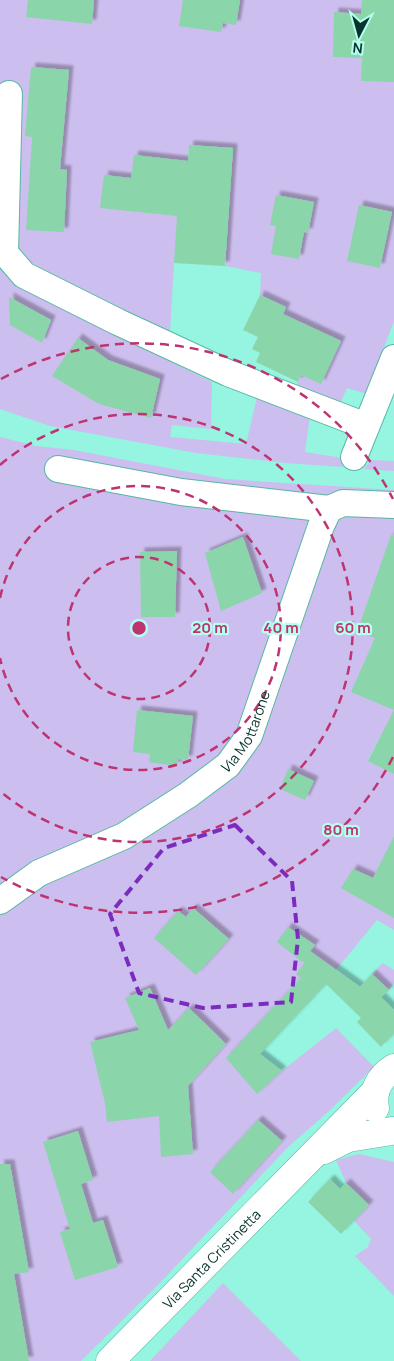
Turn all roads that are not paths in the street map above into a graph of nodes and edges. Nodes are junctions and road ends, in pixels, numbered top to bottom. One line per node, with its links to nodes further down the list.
1 (9, 94): 2 (street)
2 (9, 264): 4 (street)
3 (394, 358): 4 (street)
4 (366, 426): 5 (street)
5 (354, 457)
6 (58, 468): 8 (street)
7 (394, 505): 8 (street)
8 (329, 509): 9 (street, Via Mottarone)
9 (0, 901)
10 (394, 1068): 11 (main road, Via Santa Cristinetta)
11 (375, 1092): 12 (main road, Via Santa Cristinetta); 13 (main road, Via Santa Cristinetta)
12 (393, 1132): 13 (main road, Via Santa Cristinetta)
13 (312, 1156): 14 (main road, Via Santa Cristinetta)
14 (110, 1361)

